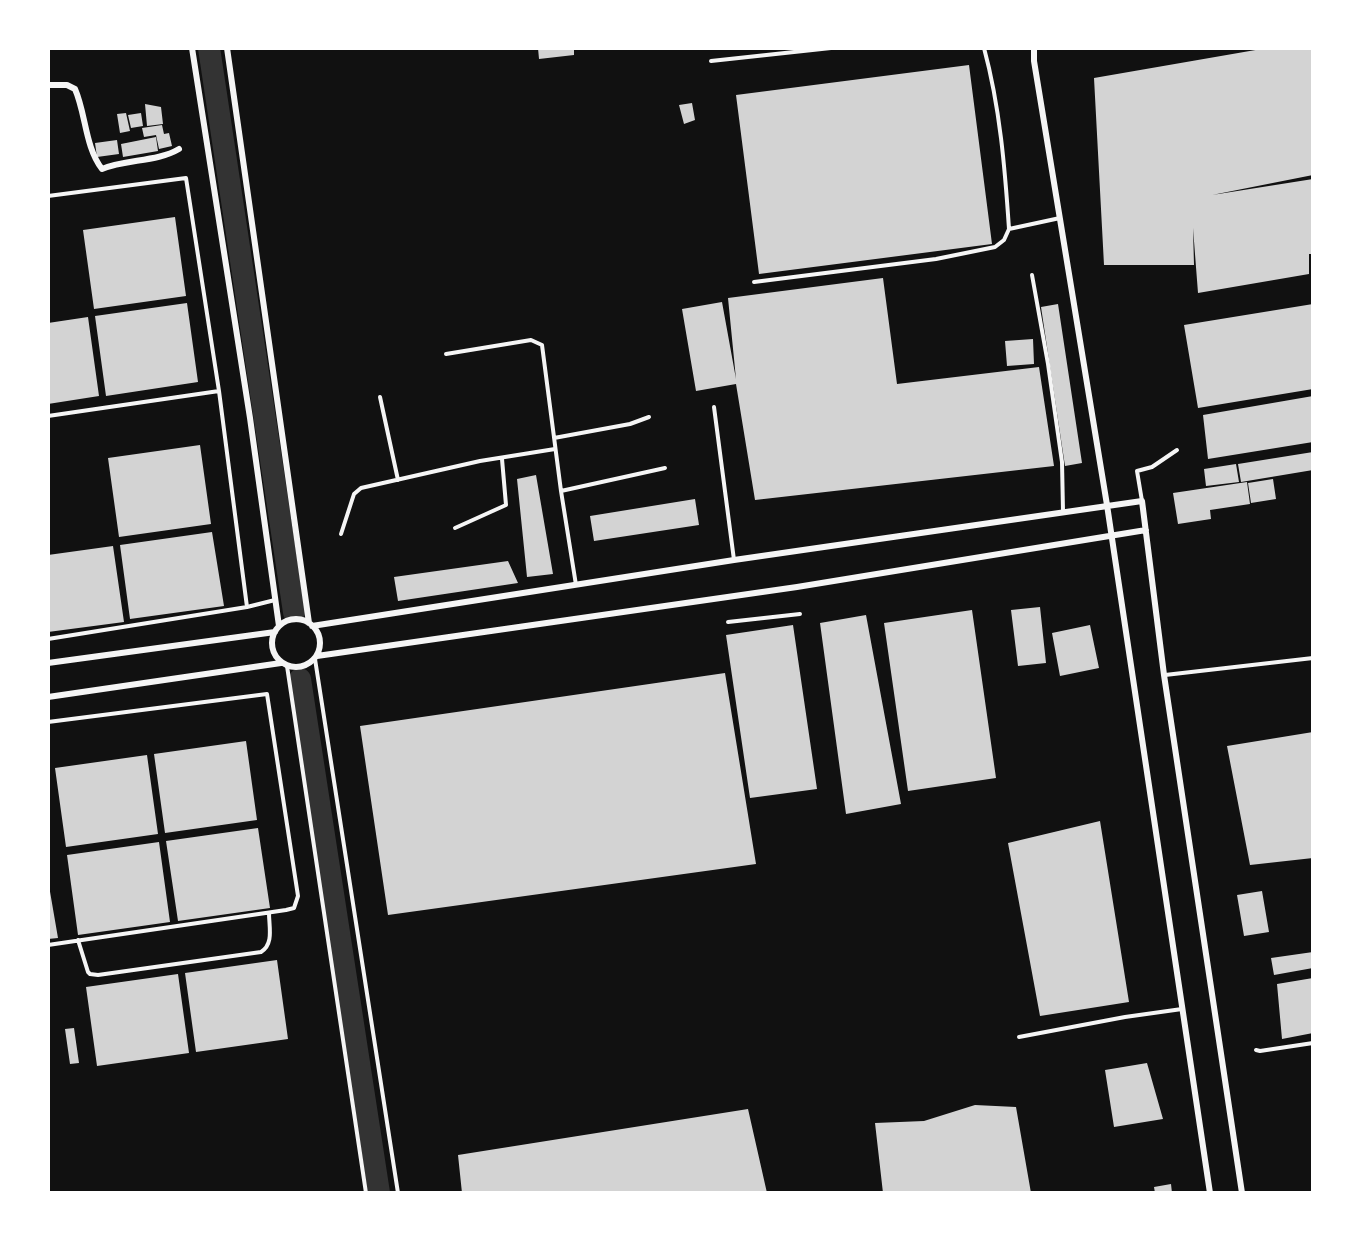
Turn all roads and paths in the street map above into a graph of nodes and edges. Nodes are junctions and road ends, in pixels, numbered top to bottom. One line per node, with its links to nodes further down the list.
1 (192, 48): 36 (street)
2 (227, 48): 40 (street)
3 (831, 48): 6 (lane)
4 (984, 48): 11 (lane)
5 (1035, 48): 10 (street)
6 (711, 61)
7 (48, 85): 8 (street)
8 (179, 149)
9 (48, 196): 15 (lane)
10 (1060, 218): 11 (lane); 28 (street)
11 (1009, 229): 13 (lane)
12 (1032, 275): 29 (lane)
13 (754, 282)
14 (446, 354): 20 (lane)
15 (219, 391): 18 (lane); 37 (lane)
16 (380, 397): 25 (lane)
17 (714, 407): 34 (lane)
18 (48, 416)
19 (650, 417): 20 (lane)
20 (554, 438): 21 (lane)
21 (555, 449): 23 (lane); 26 (lane)
22 (1177, 450): 27 (lane)
23 (502, 459): 25 (lane); 30 (lane)
24 (665, 468): 26 (lane)
25 (398, 480): 32 (lane)
26 (561, 492): 35 (lane)
27 (1142, 501): 28 (street); 31 (street)
28 (1107, 505): 29 (street); 33 (street)
29 (1063, 511): 34 (street)
30 (455, 528)
31 (1146, 530): 33 (street); 48 (street)
32 (341, 534)
33 (1112, 535): 44 (street); 54 (street)
34 (734, 560): 35 (street)
35 (576, 586): 40 (street)
36 (276, 600): 37 (lane); 41 (street)
37 (246, 607): 43 (lane)
38 (800, 614): 39 (lane)
39 (728, 622)
40 (311, 625): 41 (street); 44 (street)
41 (279, 626): 42 (street)
42 (275, 632): 46 (street); 47 (street)
43 (48, 639)
44 (316, 657): 47 (street); 59 (lane)
45 (1313, 658): 48 (lane)
46 (48, 663)
47 (284, 664): 49 (street); 58 (lane)
48 (1164, 675): 61 (street)
49 (48, 697)
50 (48, 722): 51 (lane)
51 (269, 913): 52 (lane); 52 (lane)
52 (78, 940): 53 (lane)
53 (48, 945)
54 (1183, 1008): 55 (lane); 60 (street)
55 (1019, 1037)
56 (1313, 1043): 57 (lane)
57 (1256, 1050)
58 (366, 1193)
59 (398, 1193)
60 (1210, 1193)
61 (1242, 1193)

